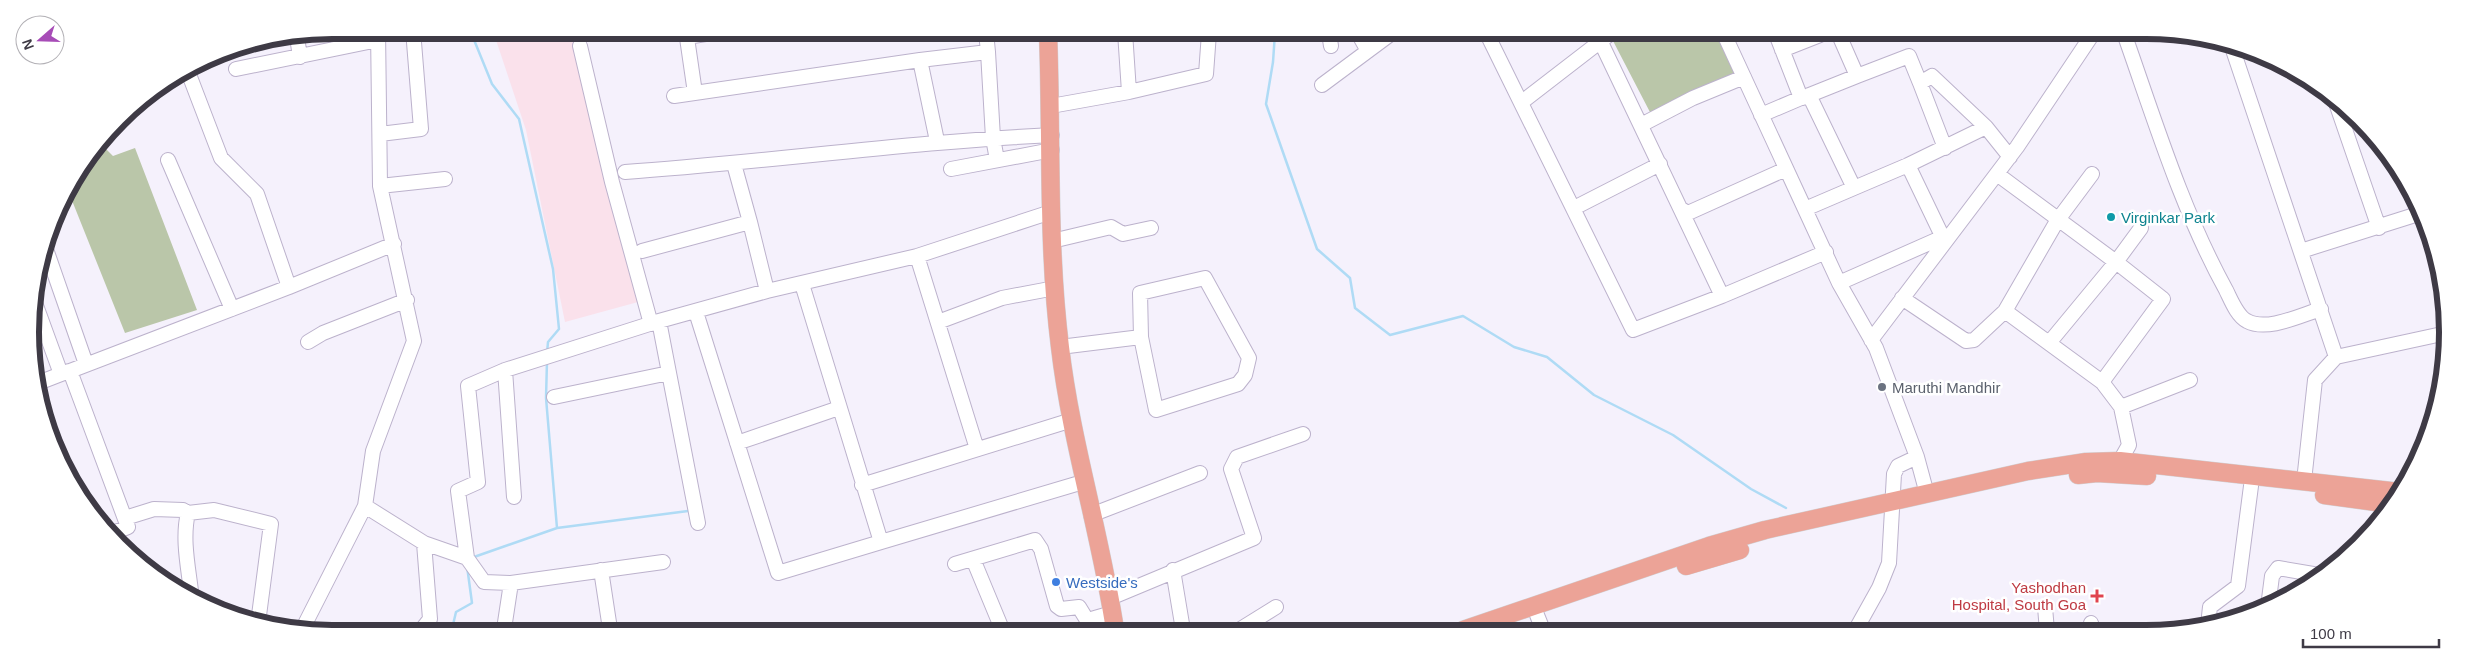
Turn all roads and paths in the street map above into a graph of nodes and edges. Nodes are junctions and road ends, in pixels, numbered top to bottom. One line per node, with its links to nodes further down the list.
1 (364, 39): 26 (street)
2 (378, 39): 44 (street)
3 (414, 39): 44 (street)
4 (688, 39): 35 (street)
5 (987, 39): 24 (street)
6 (1048, 39): 39 (main road)
7 (1125, 39): 34 (street)
8 (1208, 39): 34 (street)
9 (1361, 39): 23 (street)
10 (1384, 39): 23 (street)
11 (1490, 39): 38 (street)
12 (1599, 39): 38 (street)
13 (1604, 39): 42 (street)
14 (1726, 39): 31 (street)
15 (1778, 39): 22 (street)
16 (1810, 39): 22 (street)
17 (1841, 39): 30 (street)
18 (2086, 39): 49 (street)
19 (2126, 39): 91 (street)
20 (298, 41): 26 (street)
21 (580, 46): 96 (street)
22 (1782, 50): 37 (street)
23 (1368, 51): 33 (street)
24 (988, 52): 27 (street); 45 (street)
25 (2234, 52): 77 (street)
26 (300, 57): 28 (street)
27 (920, 60): 35 (street); 46 (street)
28 (236, 69)
29 (189, 76): 84 (street)
30 (1857, 76): 32 (street); 37 (street)
31 (1744, 77): 41 (street); 42 (street)
32 (1920, 83): 43 (street); 48 (street)
33 (1322, 85)
34 (1129, 92): 39 (street)
35 (695, 93): 36 (street)
36 (674, 96)
37 (1805, 97): 41 (street); 62 (street)
38 (1522, 102): 63 (street)
39 (1051, 106): 47 (main road)
40 (2339, 112): 72 (street)
41 (1761, 115): 56 (street)
42 (1641, 125): 53 (street)
43 (1986, 127): 48 (street); 49 (street)
44 (380, 134): 61 (street)
45 (992, 138): 46 (street); 47 (street); 51 (street)
46 (937, 141): 52 (street)
47 (1052, 143): 51 (street); 66 (main road)
48 (1945, 148): 54 (street)
49 (2010, 157): 58 (street)
50 (168, 160): 90 (street)
51 (997, 160): 55 (street)
52 (734, 164): 57 (street); 69 (street)
53 (1660, 164): 63 (street); 64 (street)
54 (1908, 165): 62 (street); 73 (street)
55 (950, 169)
56 (1786, 169): 64 (street); 65 (street)
57 (625, 172)
58 (1997, 174): 68 (street); 73 (street)
59 (2092, 174): 68 (street)
60 (444, 180): 61 (street)
61 (380, 186): 75 (street)
62 (1854, 188): 65 (street)
63 (1574, 208): 87 (street)
64 (1681, 209): 87 (street)
65 (1805, 209): 78 (street)
66 (1051, 212): 74 (main road); 79 (street)
67 (2415, 215): 72 (street)
68 (2058, 220): 81 (street); 92 (street)
69 (750, 222): 76 (street); 86 (street)
70 (1151, 228): 74 (street)
71 (2141, 228): 81 (street)
72 (2379, 228): 77 (street)
73 (1944, 240): 83 (street); 88 (street)
74 (1052, 241): 85 (main road)
75 (394, 244): 84 (street); 89 (street)
76 (642, 251)
77 (2301, 251): 91 (street)
78 (1826, 252): 83 (street); 87 (street)
79 (917, 256): 82 (street); 95 (street)
80 (49, 257): 104 (street)
81 (2116, 262): 101 (street); 110 (street)
82 (802, 284): 86 (street); 113 (street)
83 (1839, 284): 99 (street)
84 (289, 287): 90 (street)
85 (1055, 288): 95 (street); 102 (main road)
86 (767, 291): 94 (street)
87 (1722, 296)
88 (1902, 298): 92 (street); 99 (street)
89 (406, 300): 100 (street); 129 (street)
90 (232, 309): 104 (street)
91 (2321, 309): 103 (street)
92 (2005, 311): 101 (street)
93 (39, 312): 106 (street)
94 (696, 312): 96 (street); 116 (street)
95 (938, 322): 117 (street)
96 (655, 323): 105 (street); 107 (street)
97 (2439, 335): 103 (street)
98 (1141, 336): 98 (street); 102 (street)
99 (1871, 340): 118 (street)
100 (308, 342)
101 (2049, 343): 110 (street)
102 (1060, 347): 114 (main road)
103 (2336, 357): 121 (street)
104 (86, 364): 106 (street)
105 (505, 370): 127 (street); 138 (street)
106 (66, 372): 109 (street); 133 (street)
107 (669, 373): 111 (street); 134 (street)
108 (2190, 380): 112 (street)
109 (43, 381)
110 (2102, 382): 112 (street)
111 (554, 397)
112 (2121, 407): 119 (street)
113 (839, 408): 116 (street); 123 (street)
114 (1072, 420): 117 (street); 122 (main road)
115 (1303, 434): 143 (street)
116 (737, 443): 136 (street)
117 (977, 450): 123 (street)
118 (1917, 457): 126 (street); 130 (street)
119 (2120, 461): 121 (main road); 126 (main road)
120 (1200, 473): 132 (street)
121 (2304, 481): 125 (main road)
122 (1083, 482): 132 (main road); 136 (street)
123 (862, 485): 136 (street)
124 (2251, 486): 128 (main road); 130 (main road); 152 (street)
125 (2392, 491)
126 (1927, 494): 130 (main road)
127 (514, 497)
128 (2384, 503)
129 (365, 506): 137 (street); 154 (street)
130 (1891, 508): 153 (main road); 162 (main road); 164 (street)
131 (188, 513): 133 (street); 146 (street); 151 (street)
132 (1091, 515): 150 (main road)
133 (125, 518): 135 (street)
134 (698, 523)
135 (118, 532)
136 (881, 542)
137 (424, 543): 138 (street); 155 (street)
138 (467, 558): 145 (street)
139 (973, 559): 141 (street); 158 (street); 159 (street)
140 (663, 562): 142 (street)
141 (955, 564)
142 (601, 570): 145 (street); 157 (street)
143 (1172, 570): 150 (street); 160 (street)
144 (2312, 574): 147 (street)
145 (511, 583): 156 (street)
146 (191, 589)
147 (2269, 598)
148 (1276, 607): 161 (street)
149 (2045, 607): 165 (street)
150 (1112, 614): 159 (street)
151 (259, 616)
152 (2209, 618)
153 (1540, 622): 163 (main road)
154 (305, 624)
155 (426, 625)
156 (505, 625)
157 (609, 625)
158 (1000, 625)
159 (1091, 625)
160 (1182, 625)
161 (1247, 625)
162 (1478, 625)
163 (1522, 625)
164 (1858, 625)
165 (2046, 625)

